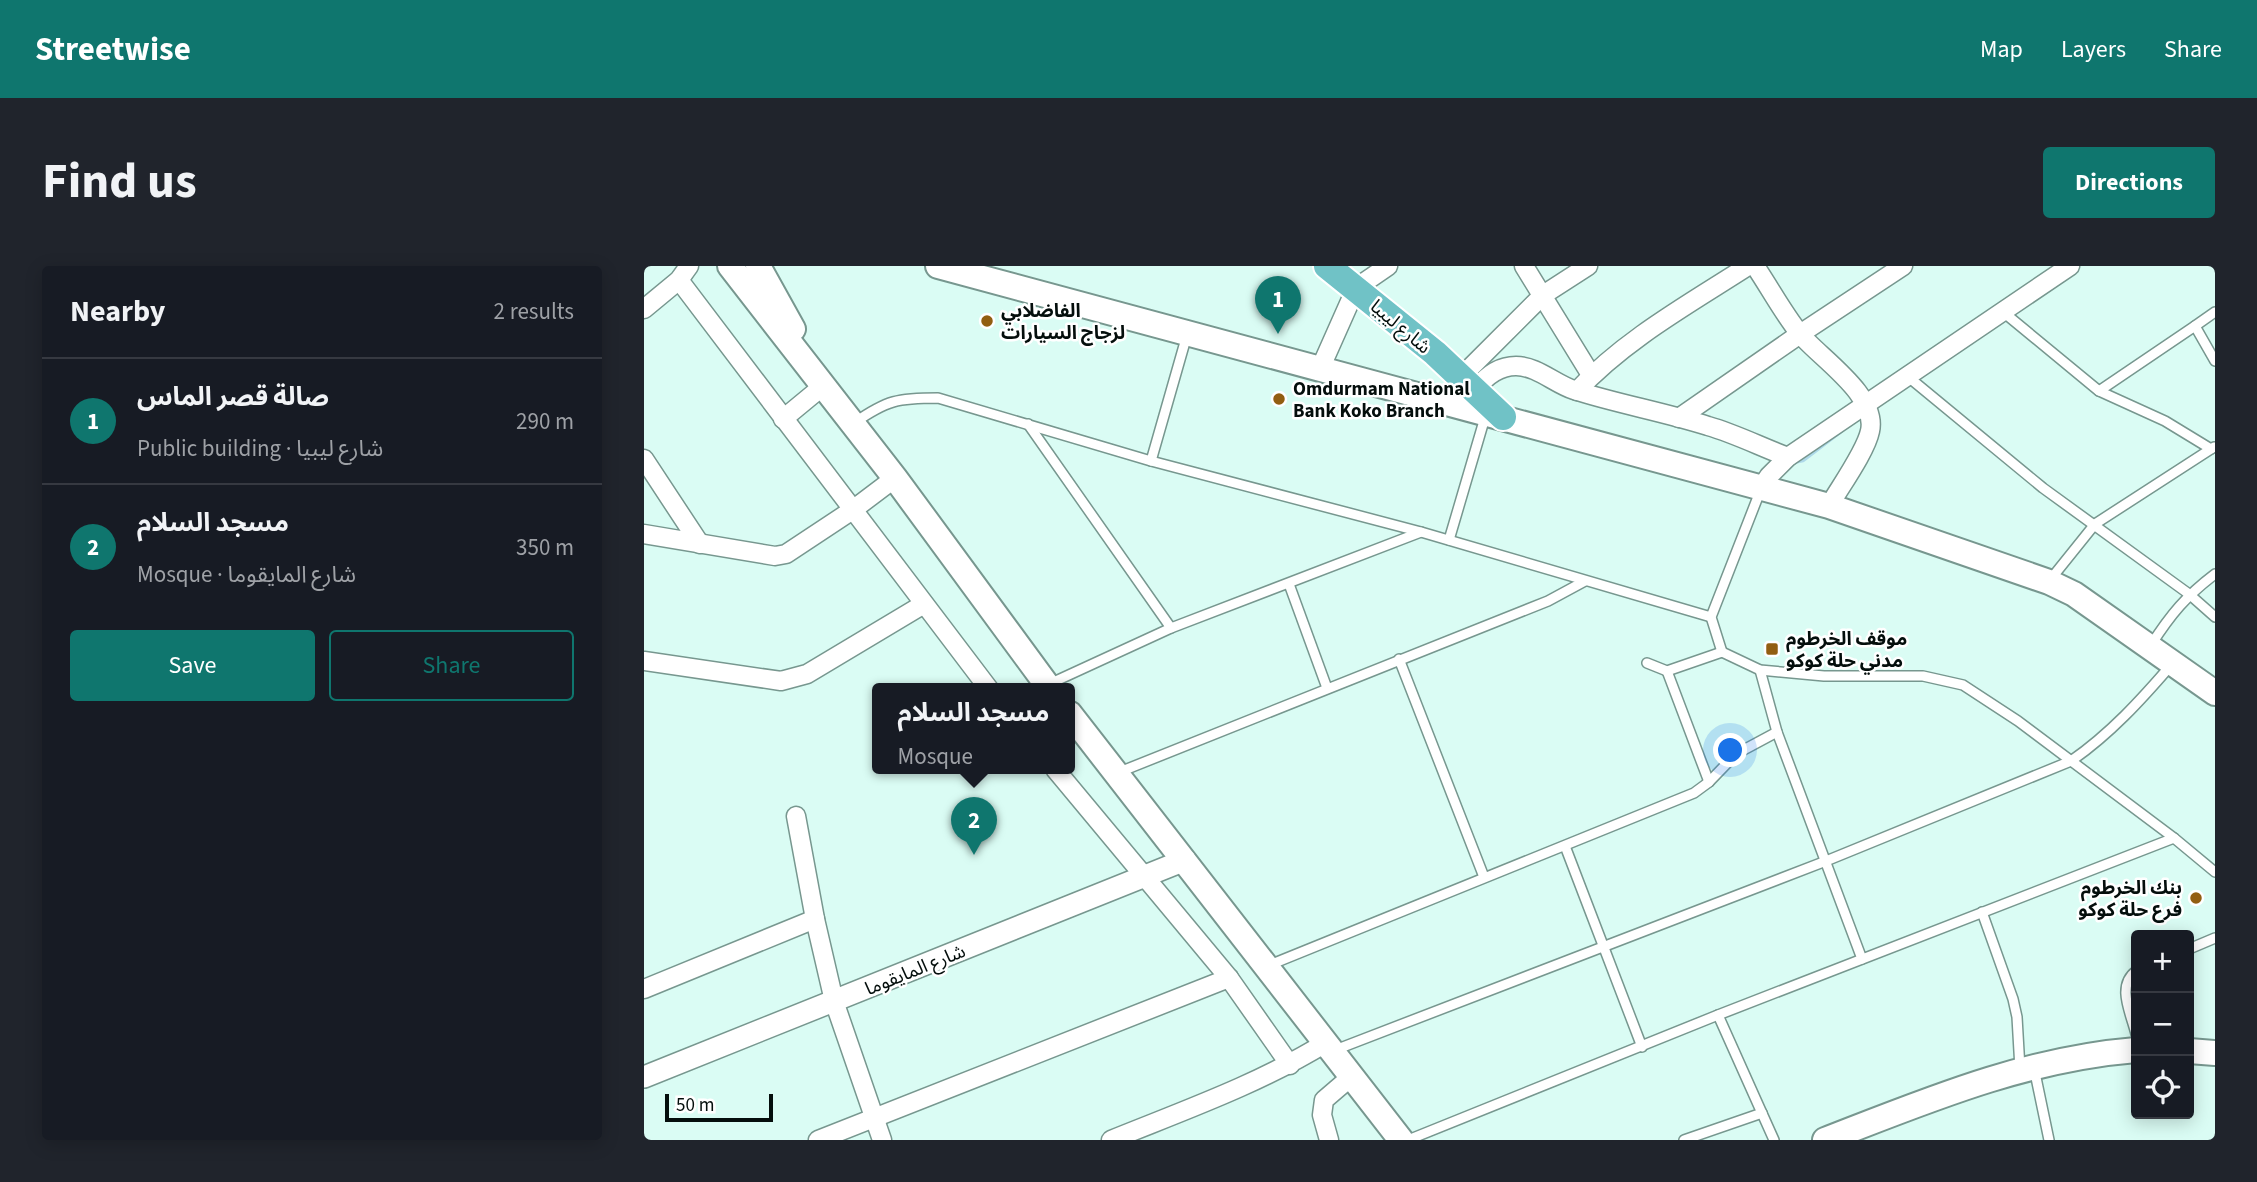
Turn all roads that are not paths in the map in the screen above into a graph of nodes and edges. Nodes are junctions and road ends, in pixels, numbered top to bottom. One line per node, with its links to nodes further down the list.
1 (730, 266): 25 (main road)
2 (758, 266): 25 (main road)
3 (938, 266): 19 (main road)
4 (1327, 266): 13 (main road, شارع ليبيا)
5 (1388, 266): 13 (street)
6 (1524, 266): 14 (street)
7 (1588, 266): 14 (street)
8 (1748, 266): 24 (street)
9 (1755, 266): 20 (street)
10 (1903, 266): 20 (street)
11 (2070, 266): 16 (street)
12 (684, 273): 15 (street); 31 (street)
13 (1356, 288): 22 (street); 28 (main road, شارع ليبيا)
14 (1543, 295): 24 (street); 28 (street)
15 (644, 309)
16 (2002, 311): 23 (street); 27 (lane)
17 (2215, 312): 18 (lane)
18 (2195, 326): 21 (lane); 27 (lane)
19 (1188, 333): 22 (main road); 37 (lane)
20 (1800, 334): 29 (street); 30 (street)
21 (2215, 361)
22 (1320, 369): 28 (main road)
23 (1906, 375): 29 (street); 42 (lane)
24 (1591, 376): 26 (street)
25 (816, 377): 31 (street); 32 (main road)
26 (1577, 391): 28 (street); 30 (street)
27 (2099, 391): 34 (lane)
28 (1482, 399): 39 (main road); 45 (lane)
29 (1866, 404): 35 (street); 40 (street)
30 (1679, 418): 35 (street)
31 (783, 419): 41 (street)
32 (853, 424): 33 (lane); 38 (main road)
33 (1028, 425): 37 (lane); 55 (lane)
34 (2213, 447): 42 (lane)
35 (1787, 457): 39 (street)
36 (644, 459): 46 (street)
37 (1151, 461): 43 (lane)
38 (895, 478): 41 (street); 65 (main road)
39 (1761, 488): 40 (main road); 53 (lane)
40 (1829, 506): 49 (main road)
41 (854, 509): 46 (street); 52 (street)
42 (2095, 524): 49 (lane); 51 (lane)
43 (1422, 532): 45 (lane); 50 (lane)
44 (644, 534): 46 (street)
45 (1449, 540): 48 (lane)
46 (701, 544)
47 (2215, 574): 51 (lane)
48 (1585, 581): 53 (lane); 58 (lane)
49 (2049, 582): 56 (main road)
50 (1289, 584): 55 (lane); 67 (lane)
51 (2189, 594): 54 (lane); 56 (lane)
52 (924, 604): 59 (street); 64 (street)
53 (1711, 617): 57 (lane)
54 (2215, 617)
55 (1171, 628): 66 (lane)
56 (2150, 647): 61 (main road)
57 (1722, 652): 62 (lane); 63 (lane)
58 (1399, 659): 67 (lane); 82 (lane)
59 (644, 661)
60 (1647, 663): 63 (lane)
61 (2173, 663): 68 (main road); 71 (lane)
62 (1760, 670): 70 (lane); 71 (lane)
63 (1667, 671): 74 (lane)
64 (984, 683)
65 (1045, 683)
66 (1056, 683)
67 (1327, 688): 72 (lane)
68 (2215, 693)
69 (1075, 720): 72 (main road)
70 (1777, 732): 74 (lane); 79 (lane)
71 (2071, 761): 76 (lane); 79 (lane)
72 (1117, 773): 78 (main road)
73 (1059, 774): 81 (street)
74 (1709, 782): 77 (lane)
75 (796, 816): 84 (street)
76 (2174, 838): 80 (lane); 83 (lane)
77 (1565, 846): 82 (lane); 86 (lane)
78 (1185, 860): 81 (street, شارع المايقوما); 89 (main road)
79 (1826, 861): 86 (lane); 88 (lane)
80 (2215, 872)
81 (1144, 876): 91 (street); 93 (street, شارع المايقوما)
82 (1484, 877): 89 (lane)
83 (1982, 912): 88 (lane); 102 (lane)
84 (815, 919): 92 (street); 93 (street)
85 (2215, 939): 87 (lane)
86 (1602, 947): 96 (lane); 97 (lane)
87 (2194, 947)
88 (1862, 959): 95 (lane)
89 (1268, 966): 96 (main road)
90 (2131, 976): 94 (lane)
91 (1229, 978): 101 (street); 106 (street)
92 (644, 989)
93 (834, 1001): 104 (street, شارع المايقوما); 106 (street)
94 (2131, 1014)
95 (1718, 1015): 97 (lane); 105 (lane)
96 (1330, 1047): 101 (street); 103 (main road)
97 (1642, 1047): 112 (lane)
98 (2131, 1050): 102 (main road)
99 (2194, 1051): 100 (main road)
100 (2215, 1052)
101 (1290, 1065): 109 (street)
102 (2027, 1068): 115 (main road); 116 (lane)
103 (1352, 1076): 110 (street); 111 (main road)
104 (644, 1077)
105 (1762, 1113): 113 (lane); 114 (lane)
106 (874, 1118): 107 (street); 108 (street)
107 (818, 1140)
108 (882, 1140)
109 (1111, 1140)
110 (1329, 1140)
111 (1401, 1140)
112 (1408, 1140)
113 (1684, 1140)
114 (1774, 1140)
115 (1825, 1140)
116 (2049, 1140)

